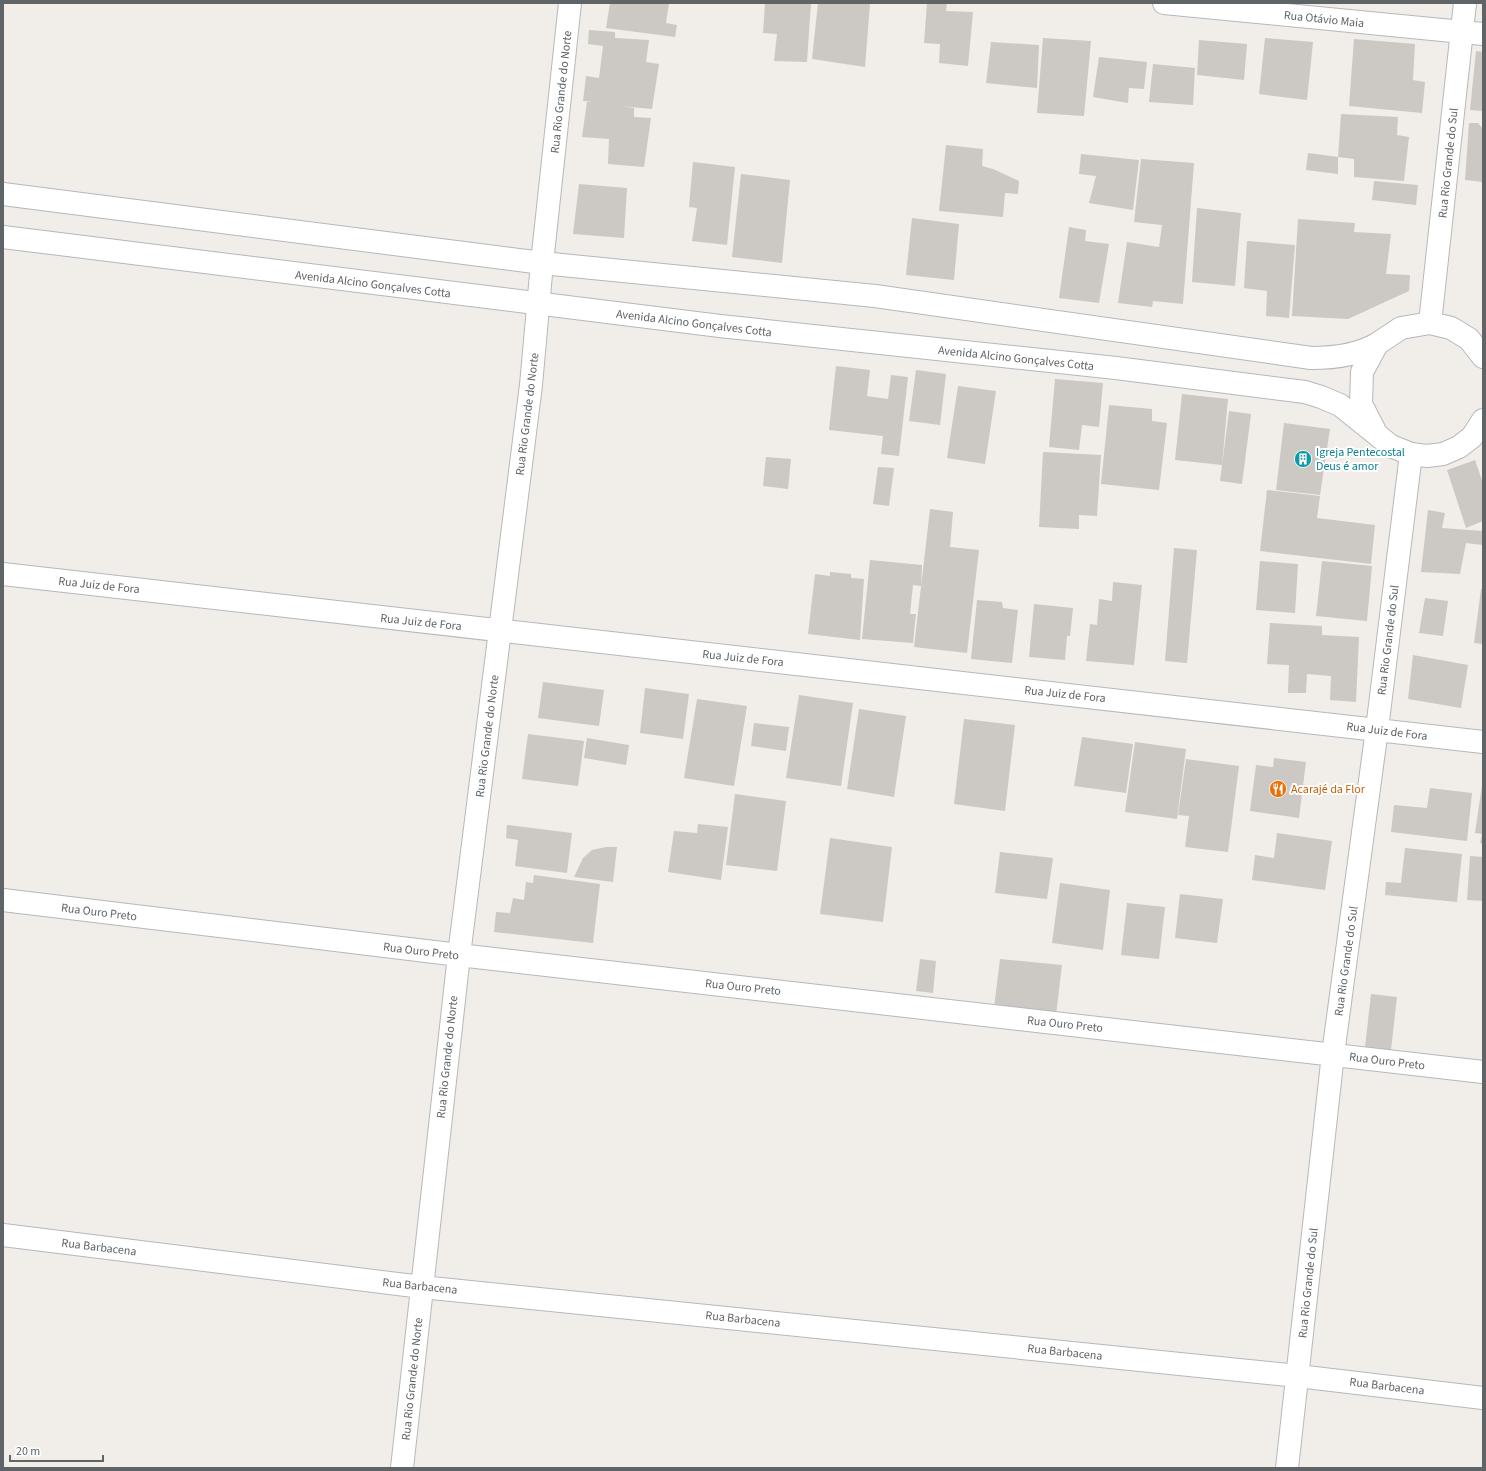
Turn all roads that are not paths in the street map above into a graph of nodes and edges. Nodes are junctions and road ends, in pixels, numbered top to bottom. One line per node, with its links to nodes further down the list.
1 (570, 3): 7 (street, Rua Rio Grande do Norte)
2 (1164, 3): 4 (street, Rua Otávio Maia)
3 (1465, 3): 4 (street, Rua Rio Grande do Sul)
4 (1473, 33): 9 (street, Rua Rio Grande do Sul)
5 (3, 194): 7 (street)
6 (3, 238): 8 (street, Avenida Alcino Gonçalves Cotta)
7 (542, 262): 8 (street, Rua Rio Grande do Norte); 11 (street)
8 (539, 304): 14 (street, Avenida Alcino Gonçalves Cotta); 17 (street, Rua Rio Grande do Norte)
9 (1430, 323): 10 (street); 11 (street)
10 (1476, 342): 12 (street)
11 (1377, 344): 14 (street)
12 (1483, 357)
13 (1479, 431): 15 (street, Avenida Alcino Gonçalves Cotta)
14 (1375, 432): 15 (street, Avenida Alcino Gonçalves Cotta)
15 (1411, 454): 18 (street, Rua Rio Grande do Sul)
16 (3, 574): 17 (street, Rua Juiz de Fora)
17 (501, 631): 18 (street, Rua Juiz de Fora); 21 (street, Rua Rio Grande do Norte)
18 (1378, 729): 19 (street, Rua Juiz de Fora); 22 (street, Rua Rio Grande do Sul)
19 (1483, 742)
20 (3, 900): 21 (street, Rua Ouro Preto)
21 (459, 955): 22 (street, Rua Ouro Preto); 25 (street, Rua Rio Grande do Norte)
22 (1333, 1054): 23 (street, Rua Ouro Preto); 26 (street, Rua Rio Grande do Sul)
23 (1483, 1072)
24 (3, 1235): 25 (street, Rua Barbacena)
25 (422, 1287): 26 (street, Rua Barbacena); 28 (street, Rua Rio Grande do Norte)
26 (1298, 1376): 27 (street, Rua Barbacena); 29 (street, Rua Rio Grande do Sul)
27 (1483, 1398)
28 (402, 1468)
29 (1287, 1468)

